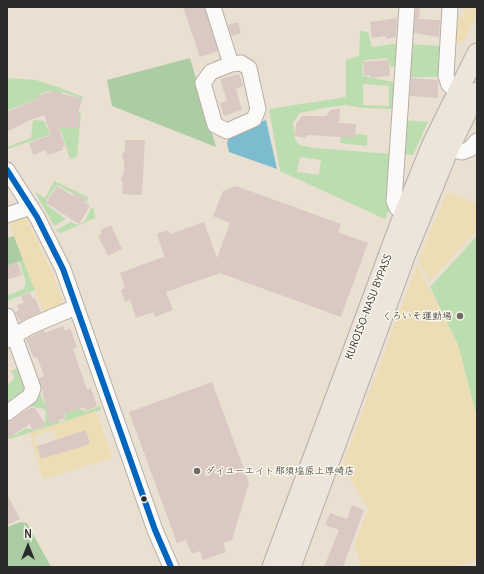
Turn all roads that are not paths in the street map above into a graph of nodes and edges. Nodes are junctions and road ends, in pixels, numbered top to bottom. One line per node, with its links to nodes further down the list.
1 (213, 7): 5 (street)
2 (407, 7): 12 (street)
3 (450, 7): 6 (street)
4 (477, 53): 6 (main road, KUROISO-NASU BYPASS)
5 (231, 64): 5 (street)
6 (458, 91): 12 (main road, KUROISO-NASU BYPASS)
7 (477, 92): 9 (main road, KUROISO-NASU BYPASS)
8 (477, 141): 9 (street)
9 (449, 149): 20 (main road, KUROISO-NASU BYPASS)
10 (7, 170): 11 (street)
11 (31, 206): 13 (street); 14 (street)
12 (404, 213): 19 (main road, KUROISO-NASU BYPASS)
13 (7, 215)
14 (76, 307): 16 (street); 18 (street)
15 (7, 316): 16 (street)
16 (11, 337): 17 (street)
17 (7, 413)
18 (171, 567)
19 (272, 567)
20 (291, 567)

